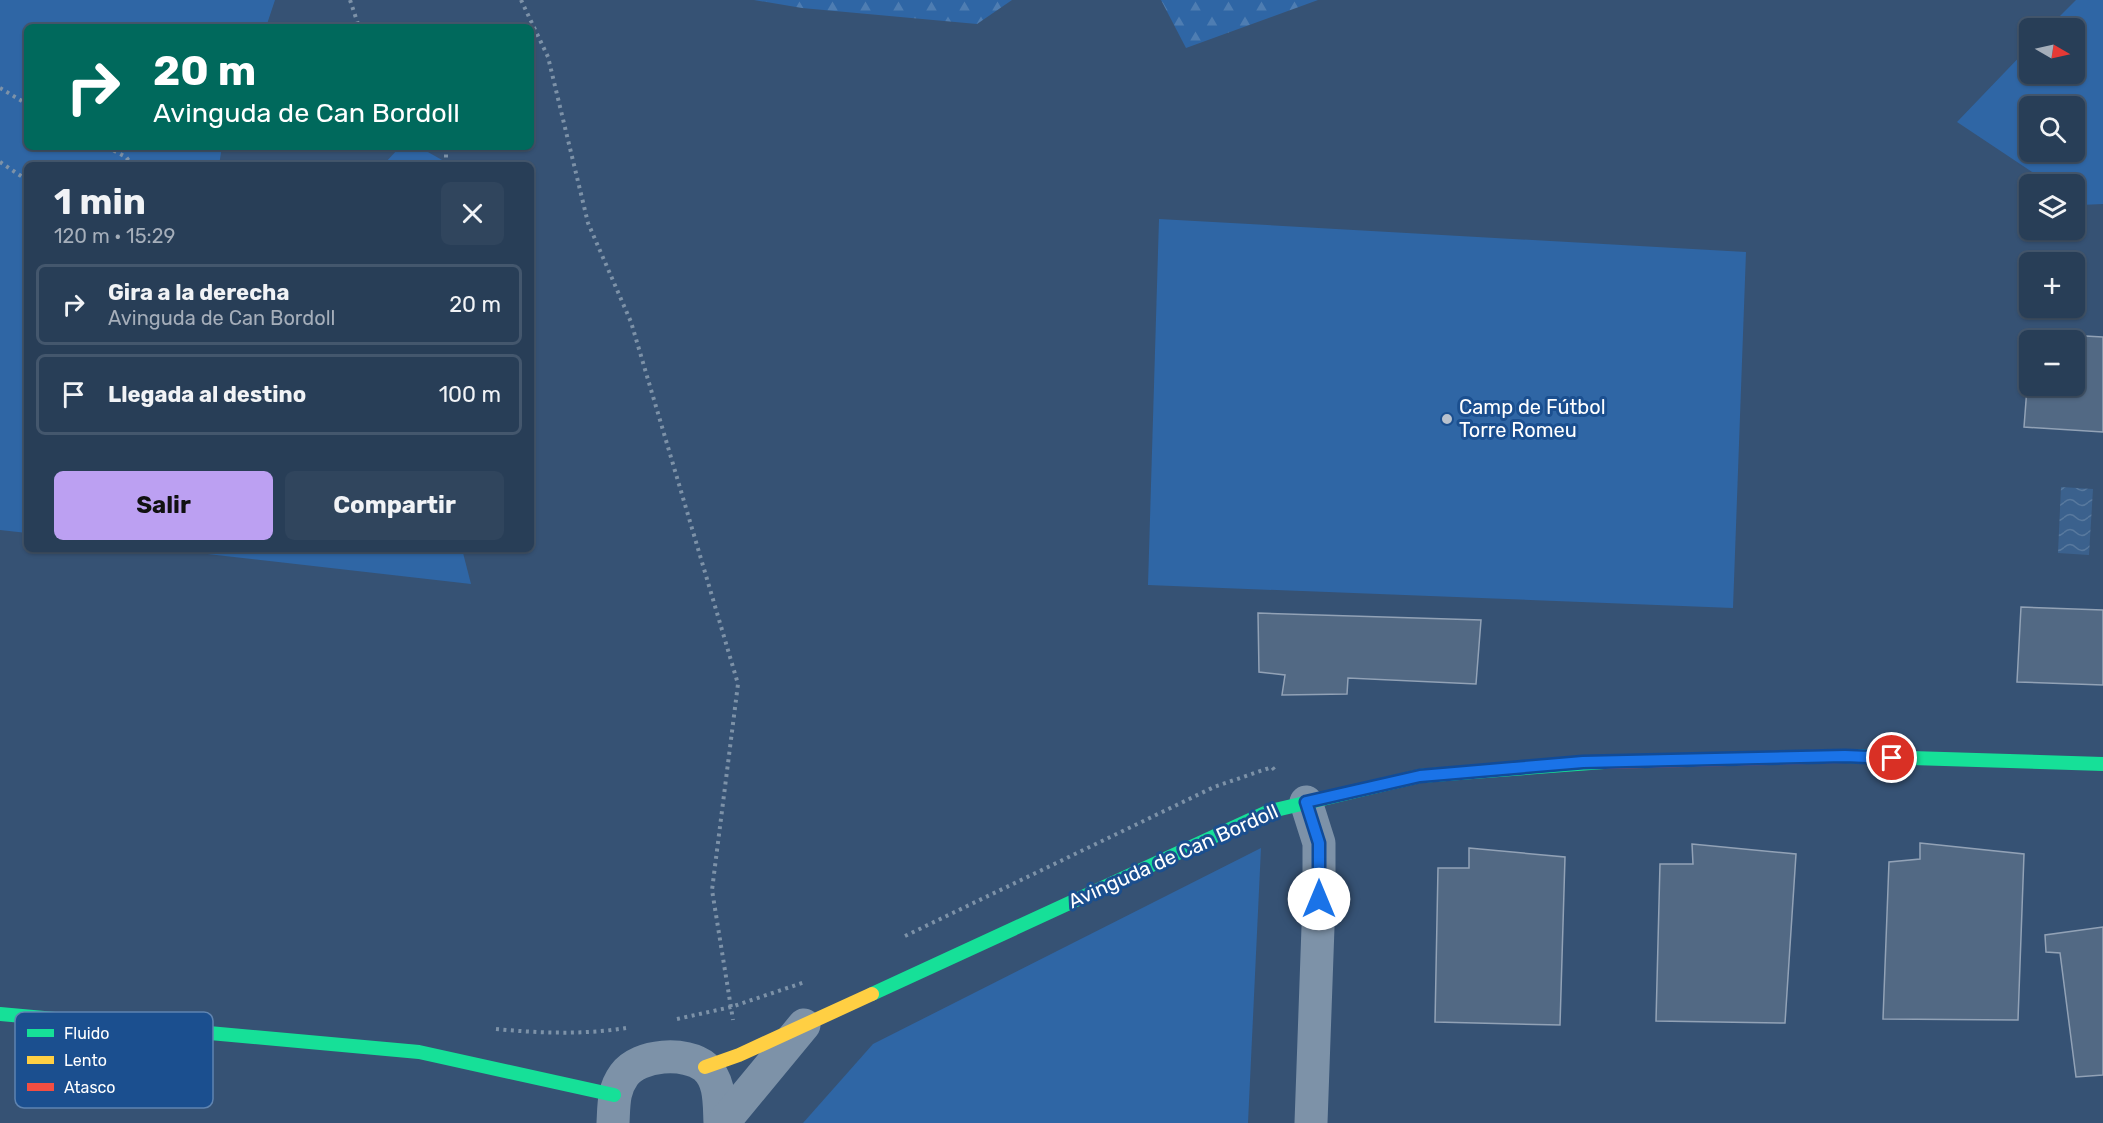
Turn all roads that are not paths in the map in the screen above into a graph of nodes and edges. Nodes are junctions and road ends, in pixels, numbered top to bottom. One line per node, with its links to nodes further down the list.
1 (2103, 764): 2 (street, Avinguda de Can Bordoll)
2 (1306, 802): 5 (street, Avinguda de Can Bordoll); 10 (street)
3 (0, 1014): 4 (street)
4 (15, 1015)
5 (804, 1025): 7 (street, Avinguda de Can Bordoll); 9 (street, Avinguda de Can Bordoll)
6 (213, 1033): 8 (street)
7 (705, 1067): 8 (street); 9 (street)
8 (613, 1109)
9 (722, 1123)
10 (1311, 1123)

